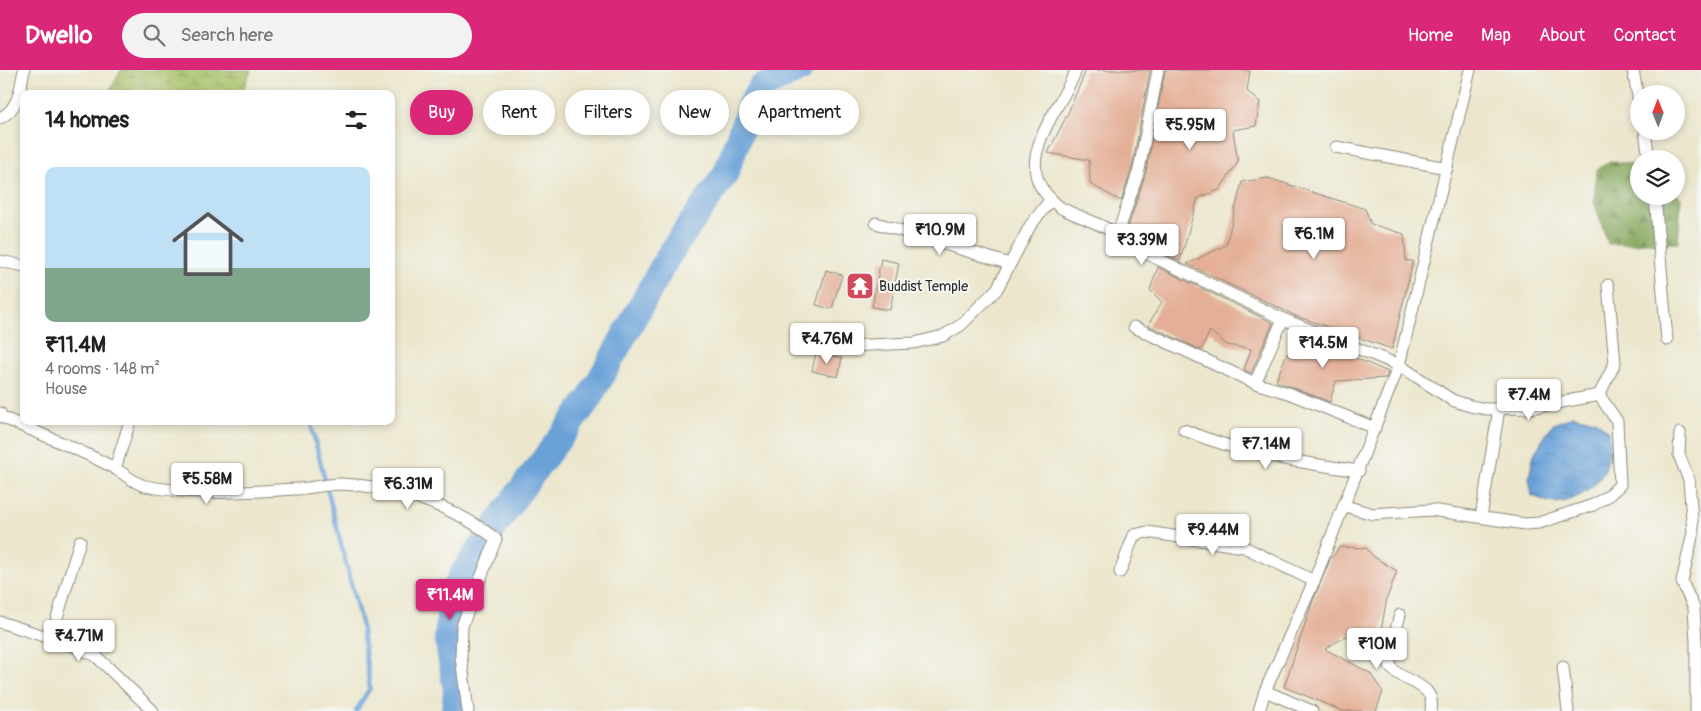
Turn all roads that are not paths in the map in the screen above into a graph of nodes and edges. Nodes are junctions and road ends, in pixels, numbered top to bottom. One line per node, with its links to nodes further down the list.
1 (24, 70): 7 (street)
2 (1076, 70): 10 (street)
3 (1158, 70): 13 (street)
4 (1470, 70): 9 (street)
5 (1633, 70): 6 (street)
6 (1636, 85)
7 (0, 118)
8 (1336, 148): 9 (street)
9 (1447, 168): 22 (street)
10 (1051, 199): 13 (street); 15 (street)
11 (1656, 205): 20 (street)
12 (876, 223): 15 (street)
13 (1118, 233): 18 (street)
14 (0, 261): 16 (street)
15 (1010, 264): 21 (street)
16 (20, 265)
17 (1608, 285): 24 (street)
18 (1282, 319): 22 (street); 23 (street)
19 (1134, 327): 23 (street)
20 (1667, 340)
21 (847, 346)
22 (1399, 365): 25 (street); 28 (street)
23 (1255, 383): 28 (street)
24 (1599, 396): 25 (street); 34 (street)
25 (1499, 409): 34 (street)
26 (0, 413): 31 (street)
27 (129, 425): 31 (street)
28 (1375, 428): 32 (street)
29 (1184, 430): 32 (street)
30 (1680, 432): 49 (street)
31 (115, 469): 44 (street)
32 (1358, 471): 33 (street)
33 (1345, 506): 34 (street); 37 (street)
34 (1481, 517)
35 (80, 542): 40 (street)
36 (1120, 572): 37 (street)
37 (1314, 581): 42 (street)
38 (1400, 615): 47 (street)
39 (0, 622): 40 (street)
40 (51, 638): 43 (street)
41 (1563, 667): 48 (street)
42 (1265, 691): 45 (street); 46 (street)
43 (153, 711)
44 (468, 711)
45 (1259, 711)
46 (1312, 711)
47 (1431, 711)
48 (1568, 711)
49 (1696, 711)

